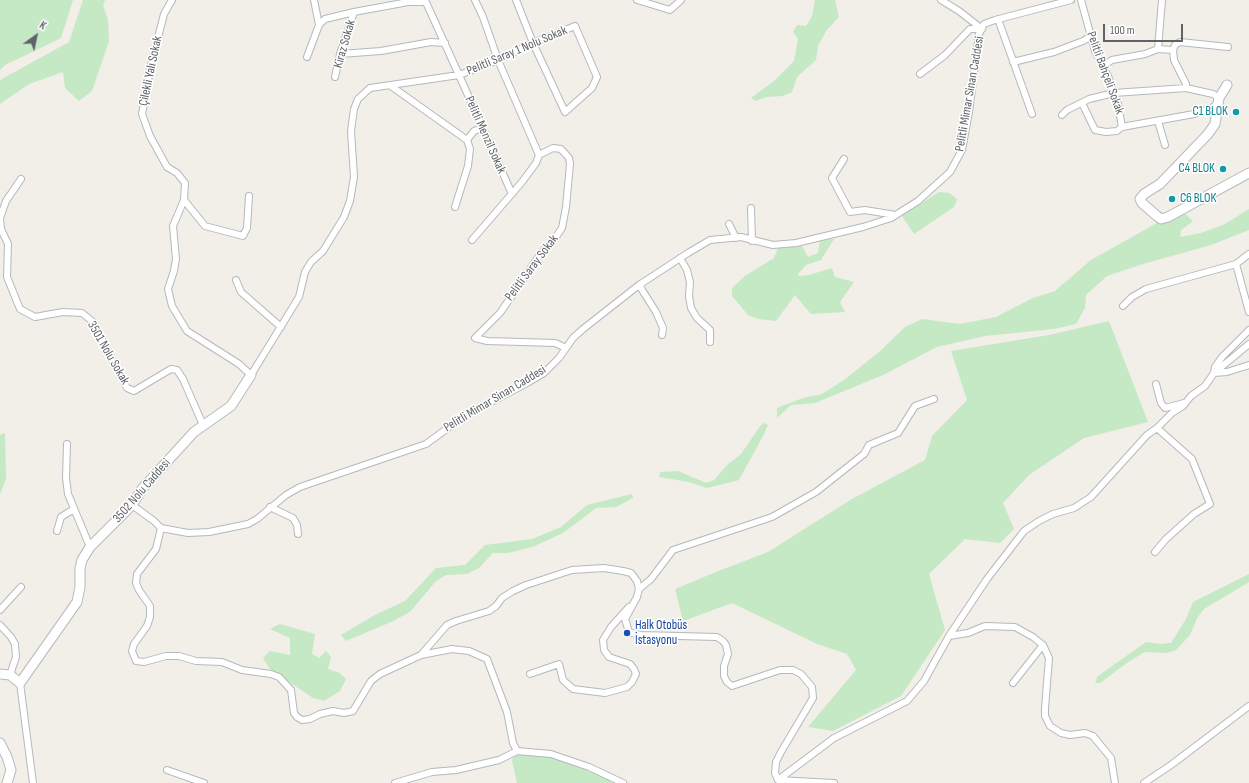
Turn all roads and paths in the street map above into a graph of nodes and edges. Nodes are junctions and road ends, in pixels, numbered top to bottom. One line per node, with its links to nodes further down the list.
1 (172, 0): 49 (street, Çilekli Yalı Sokak)
2 (314, 0): 14 (street)
3 (475, 0): 24 (street)
4 (516, 0): 18 (street)
5 (637, 0): 6 (street)
6 (681, 0)
7 (941, 0): 15 (street)
8 (1071, 0): 13 (street, Pelitli Mimar Sinan Caddesi)
9 (1081, 0): 16 (street, Pelitli Bahçeli Sokak)
10 (1162, 0): 20 (street)
11 (425, 1): 12 (street, Kiraz Sokak); 17 (street, Pelitli Menzil Sokak)
12 (354, 12): 14 (street); 22 (street, Kiraz Sokak)
13 (998, 19): 15 (street, Pelitli Mimar Sinan Caddesi); 25 (street)
14 (319, 25): 23 (street)
15 (982, 29): 27 (street); 52 (street, Pelitli Mimar Sinan Caddesi)
16 (1091, 36): 25 (street); 26 (street, Pelitli Bahçeli Sokak)
17 (445, 43): 22 (street); 28 (street, Pelitli Menzil Sokak)
18 (533, 43): 18 (street, Pelitli Saray 1 Nolu Sokak); 24 (street, Pelitli Saray 1 Nolu Sokak)
19 (1228, 47): 21 (street)
20 (1158, 49): 21 (street); 26 (street)
21 (1173, 50): 32 (street)
22 (340, 54): 29 (street, Kiraz Sokak)
23 (307, 57)
24 (498, 60): 28 (street, Pelitli Saray 1 Nolu Sokak); 43 (street)
25 (1013, 62): 36 (street)
26 (1103, 66): 33 (street, Pelitli Bahçeli Sokak)
27 (920, 74)
28 (459, 75): 31 (street, Pelitli Saray 1 Nolu Sokak); 40 (street, Pelitli Menzil Sokak)
29 (336, 77)
30 (1227, 85): 34 (street)
31 (391, 86): 41 (street); 64 (street, Pelitli Saray 1 Nolu Sokak)
32 (1186, 88): 33 (street); 34 (street)
33 (1114, 93): 35 (street); 39 (street, Pelitli Bahçeli Sokak)
34 (1219, 98): 38 (street, Pelitli Bahçeli Sokak); 45 (street)
35 (1082, 102): 37 (street); 39 (street)
36 (1032, 114)
37 (1062, 115)
38 (1158, 121): 39 (street, Pelitli Bahçeli Sokak); 42 (street)
39 (1122, 127)
40 (482, 128): 41 (street); 47 (street, Pelitli Menzil Sokak)
41 (467, 140): 50 (street)
42 (1165, 145)
43 (539, 155): 47 (street); 69 (street, Pelitli Saray Sokak)
44 (844, 159): 52 (street)
45 (1249, 173)
46 (21, 179): 76 (street, 3501 Nolu Sokak)
47 (512, 194): 55 (street)
48 (249, 196): 49 (street)
49 (184, 200): 72 (street, Çilekli Yalı Sokak)
50 (455, 207)
51 (751, 208): 56 (street)
52 (895, 215): 56 (street, Pelitli Mimar Sinan Caddesi)
53 (729, 224): 54 (street)
54 (736, 238): 56 (street, Pelitli Mimar Sinan Caddesi); 58 (street, Pelitli Mimar Sinan Caddesi)
55 (472, 240)
56 (752, 241)
57 (1249, 254): 59 (street)
58 (680, 258): 61 (street, Pelitli Mimar Sinan Caddesi); 67 (street)
59 (1236, 264): 62 (street); 63 (street)
60 (236, 280): 64 (street)
61 (639, 286): 66 (street); 69 (street, Pelitli Mimar Sinan Caddesi)
62 (1123, 306)
63 (1249, 312)
64 (281, 327): 72 (street, Pelitli Saray 1 Nolu Sokak)
65 (1249, 330): 71 (street)
66 (662, 335)
67 (710, 342)
68 (1249, 344): 71 (street)
69 (566, 348): 80 (street, Pelitli Mimar Sinan Caddesi)
70 (1249, 365): 71 (street)
71 (1214, 373): 75 (street)
72 (251, 375): 76 (street, 3502 Nolu Caddesi)
73 (1156, 384): 75 (street)
74 (934, 399): 88 (street)
75 (1185, 403): 77 (street)
76 (203, 425): 79 (street, 3502 Nolu Caddesi)
77 (1157, 428): 86 (street); 92 (street)
78 (67, 444): 81 (street)
79 (132, 505): 82 (street); 85 (street, 3502 Nolu Caddesi)
80 (270, 507): 82 (street, Pelitli Mimar Sinan Caddesi); 84 (street)
81 (74, 509): 83 (street); 85 (street)
82 (161, 528): 94 (street)
83 (57, 531)
84 (298, 534)
85 (90, 547): 98 (street, 3502 Nolu Caddesi)
86 (1155, 552)
87 (21, 587): 90 (street)
88 (639, 589): 89 (street); 94 (street)
89 (636, 598): 96 (street); 104 (street)
90 (0, 610)
91 (0, 625): 97 (street)
92 (949, 636): 93 (street); 104 (street)
93 (1043, 645): 99 (street); 111 (street)
94 (420, 655): 102 (street)
95 (0, 674): 97 (street)
96 (530, 674)
97 (10, 675): 98 (street)
98 (20, 683): 106 (street)
99 (1013, 683)
100 (1249, 706): 112 (street)
101 (0, 743): 105 (street)
102 (517, 751): 108 (street); 109 (street)
103 (167, 770): 107 (street)
104 (778, 780): 110 (street)
105 (7, 783)
106 (33, 783)
107 (204, 783)
108 (395, 783)
109 (624, 783)
110 (834, 783)
111 (1115, 783)
112 (1144, 783)

